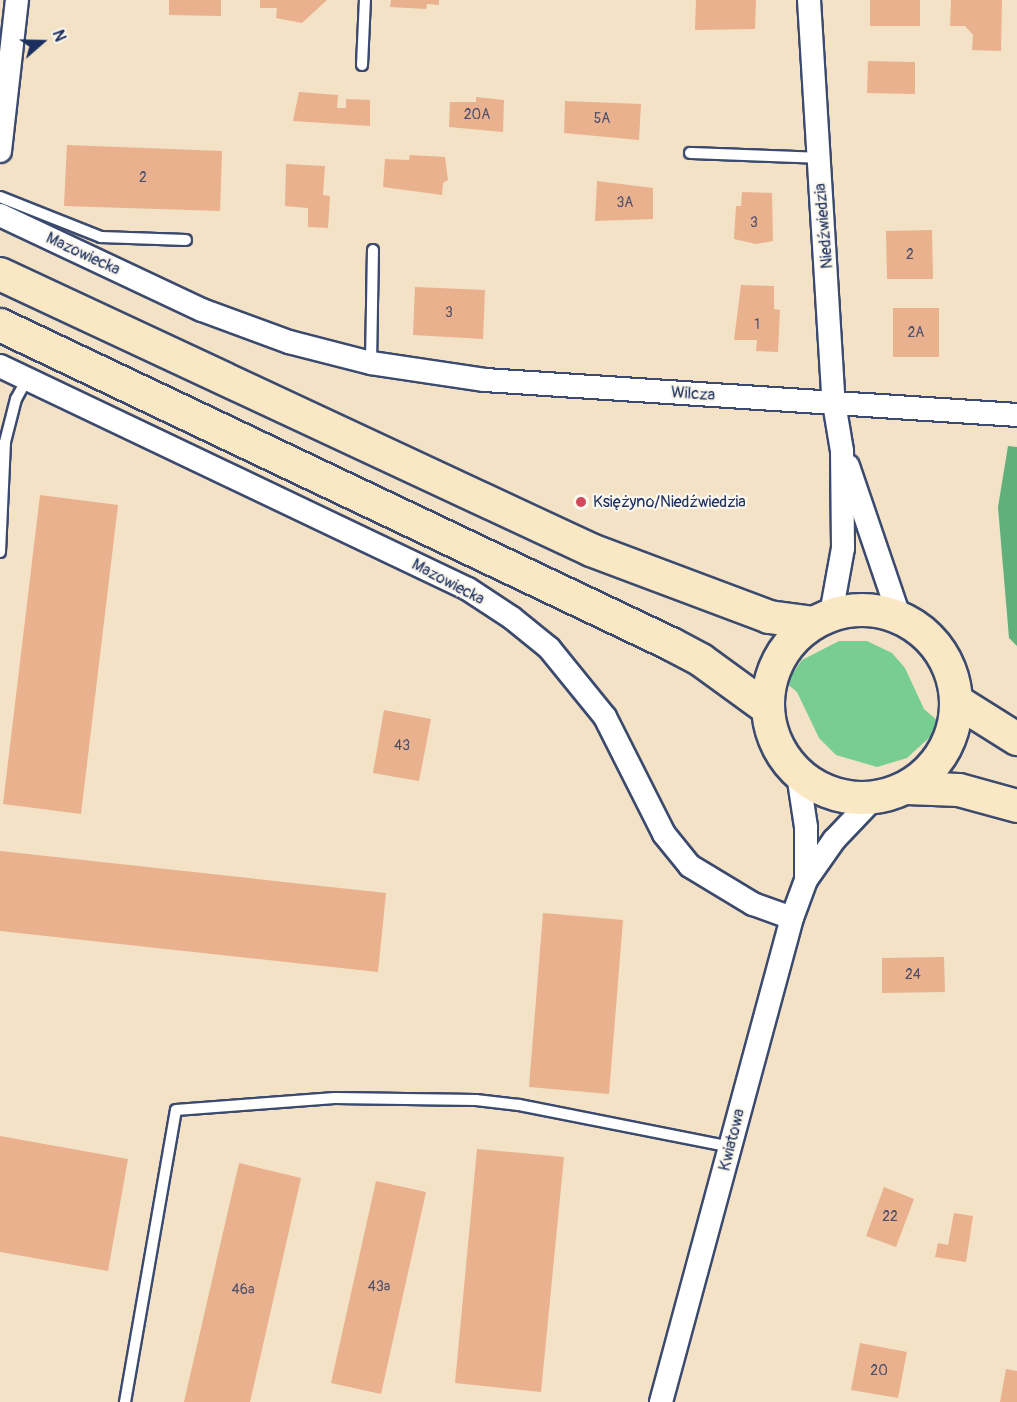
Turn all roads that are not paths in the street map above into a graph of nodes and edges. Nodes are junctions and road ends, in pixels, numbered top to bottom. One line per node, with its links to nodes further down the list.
1 (17, 0): 5 (street)
2 (365, 0): 4 (lane)
3 (809, 0): 7 (street, Niedźwiedzia)
4 (362, 65)
5 (0, 151)
6 (690, 153): 7 (lane)
7 (818, 158): 17 (street, Niedźwiedzia)
8 (0, 197): 10 (lane)
9 (0, 215): 14 (street, Mazowiecka)
10 (186, 240)
11 (373, 250): 14 (lane)
12 (0, 274): 23 (main road)
13 (0, 326): 25 (main road)
14 (371, 363): 17 (street, Wilcza)
15 (0, 366): 16 (street, Mazowiecka)
16 (27, 379): 19 (lane); 32 (street, Mazowiecka)
17 (834, 403): 18 (street, Wilcza); 20 (street, Niedźwiedzia)
18 (1017, 415)
19 (3, 441): 21 (lane)
20 (842, 451): 22 (street, Niedźwiedzia); 23 (street, Niedźwiedzia)
21 (0, 552)
22 (899, 616): 23 (main road); 24 (main road)
23 (822, 618): 25 (main road)
24 (958, 702): 26 (main road); 28 (main road)
25 (767, 708): 27 (main road)
26 (1017, 739)
27 (798, 774): 29 (main road); 31 (street, Kwiatowa)
28 (907, 788): 29 (main road); 30 (main road)
29 (873, 799): 31 (street, Kwiatowa)
30 (1017, 806)
31 (806, 879): 32 (street, Kwiatowa)
32 (792, 918): 33 (street, Kwiatowa)
33 (731, 1147): 34 (lane); 35 (street, Kwiatowa)
34 (125, 1402)
35 (661, 1402)

